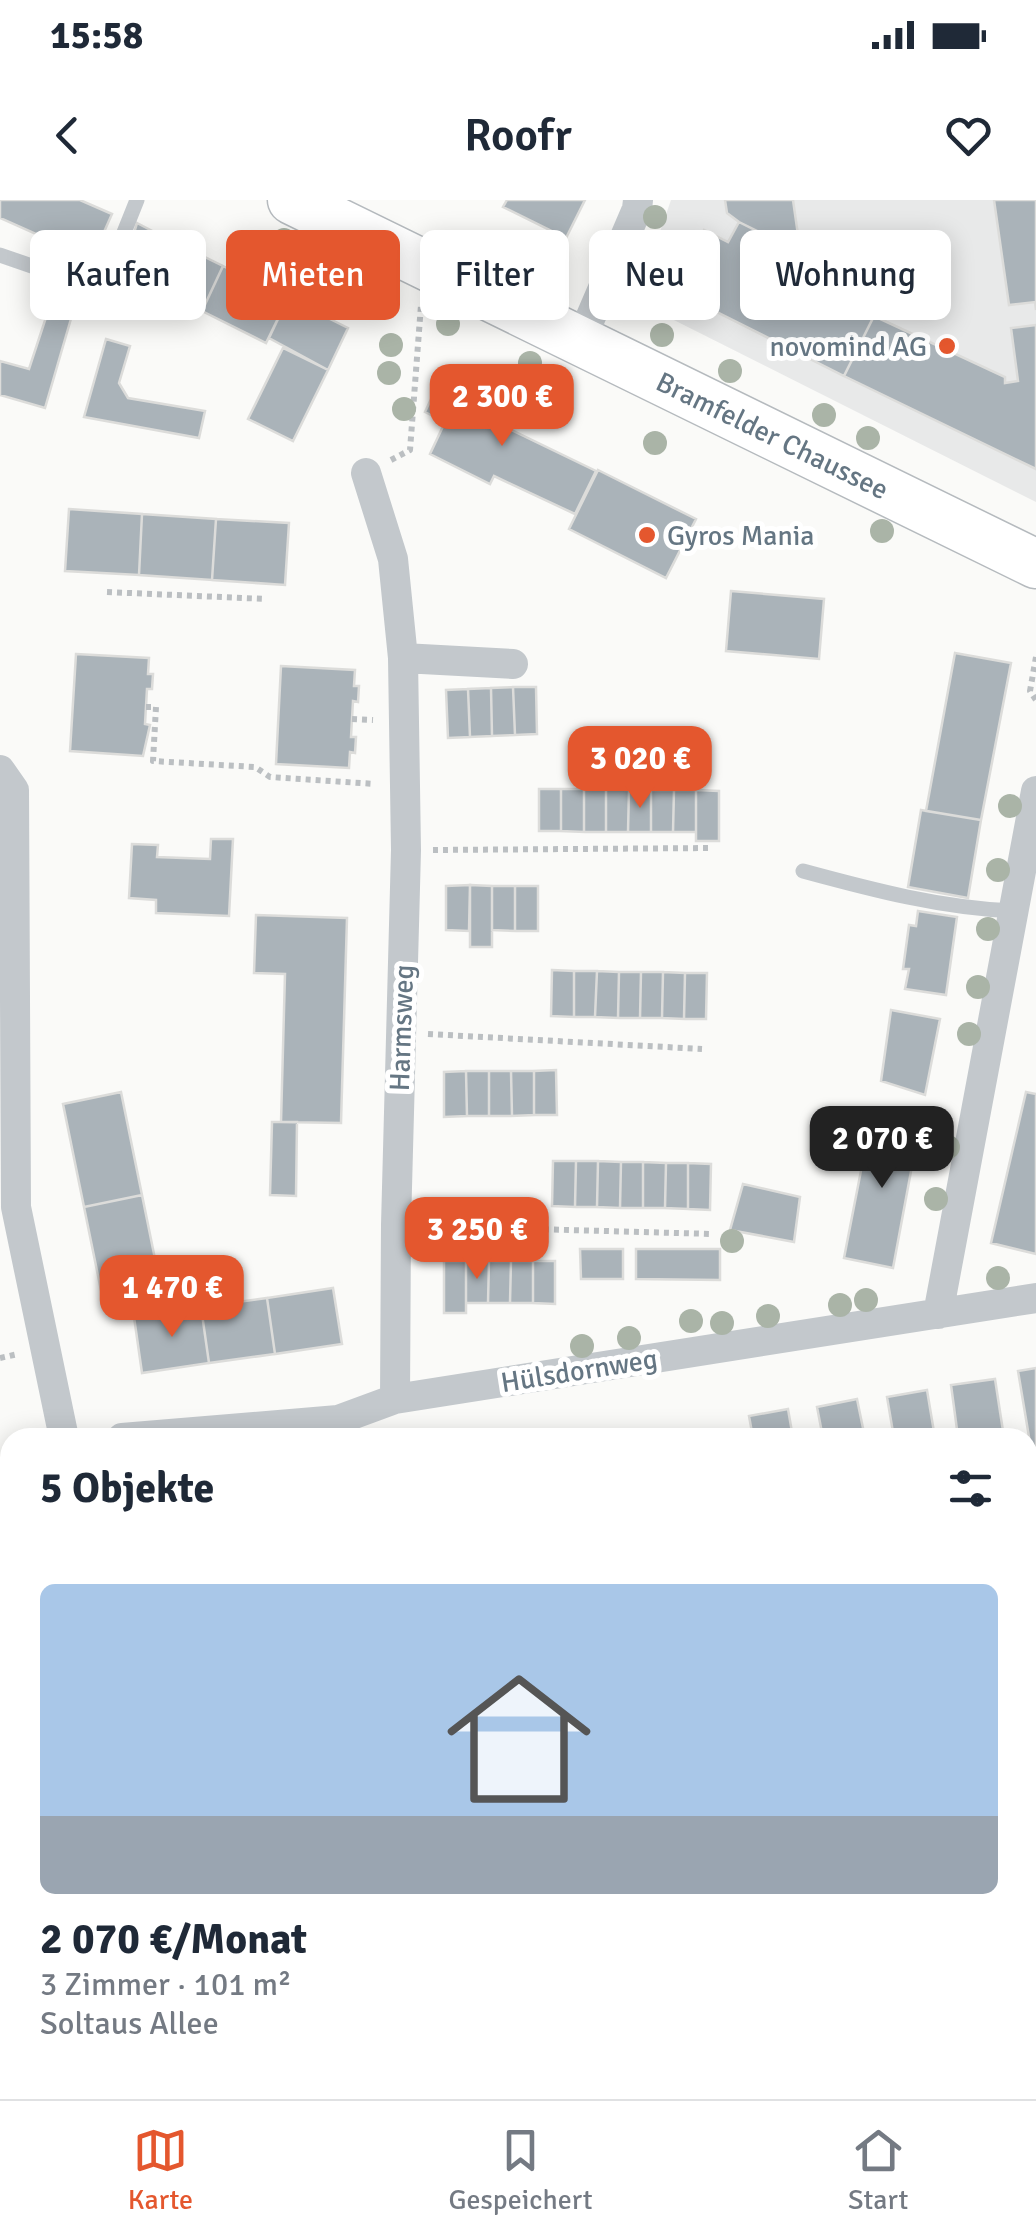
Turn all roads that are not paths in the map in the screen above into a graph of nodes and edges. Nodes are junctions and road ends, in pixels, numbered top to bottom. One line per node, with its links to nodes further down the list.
1 (137, 200): 4 (lane)
2 (292, 200): 5 (main road, Bramfelder Chaussee)
3 (638, 200): 5 (street)
4 (0, 255)
5 (580, 342): 7 (main road, Bramfelder Chaussee)
6 (366, 474): 8 (street, Harmsweg)
7 (1036, 564)
8 (403, 658): 9 (street); 17 (street, Harmsweg)
9 (513, 664)
10 (0, 770): 14 (street)
11 (1036, 793): 13 (street)
12 (803, 871): 13 (lane)
13 (1014, 910): 16 (street)
14 (8, 1208): 18 (street)
15 (1036, 1298): 16 (street, Hülsdornweg)
16 (938, 1314): 17 (street, Hülsdornweg)
17 (395, 1398): 19 (street, Hülsdornweg)
18 (62, 1428)
19 (344, 1428)

